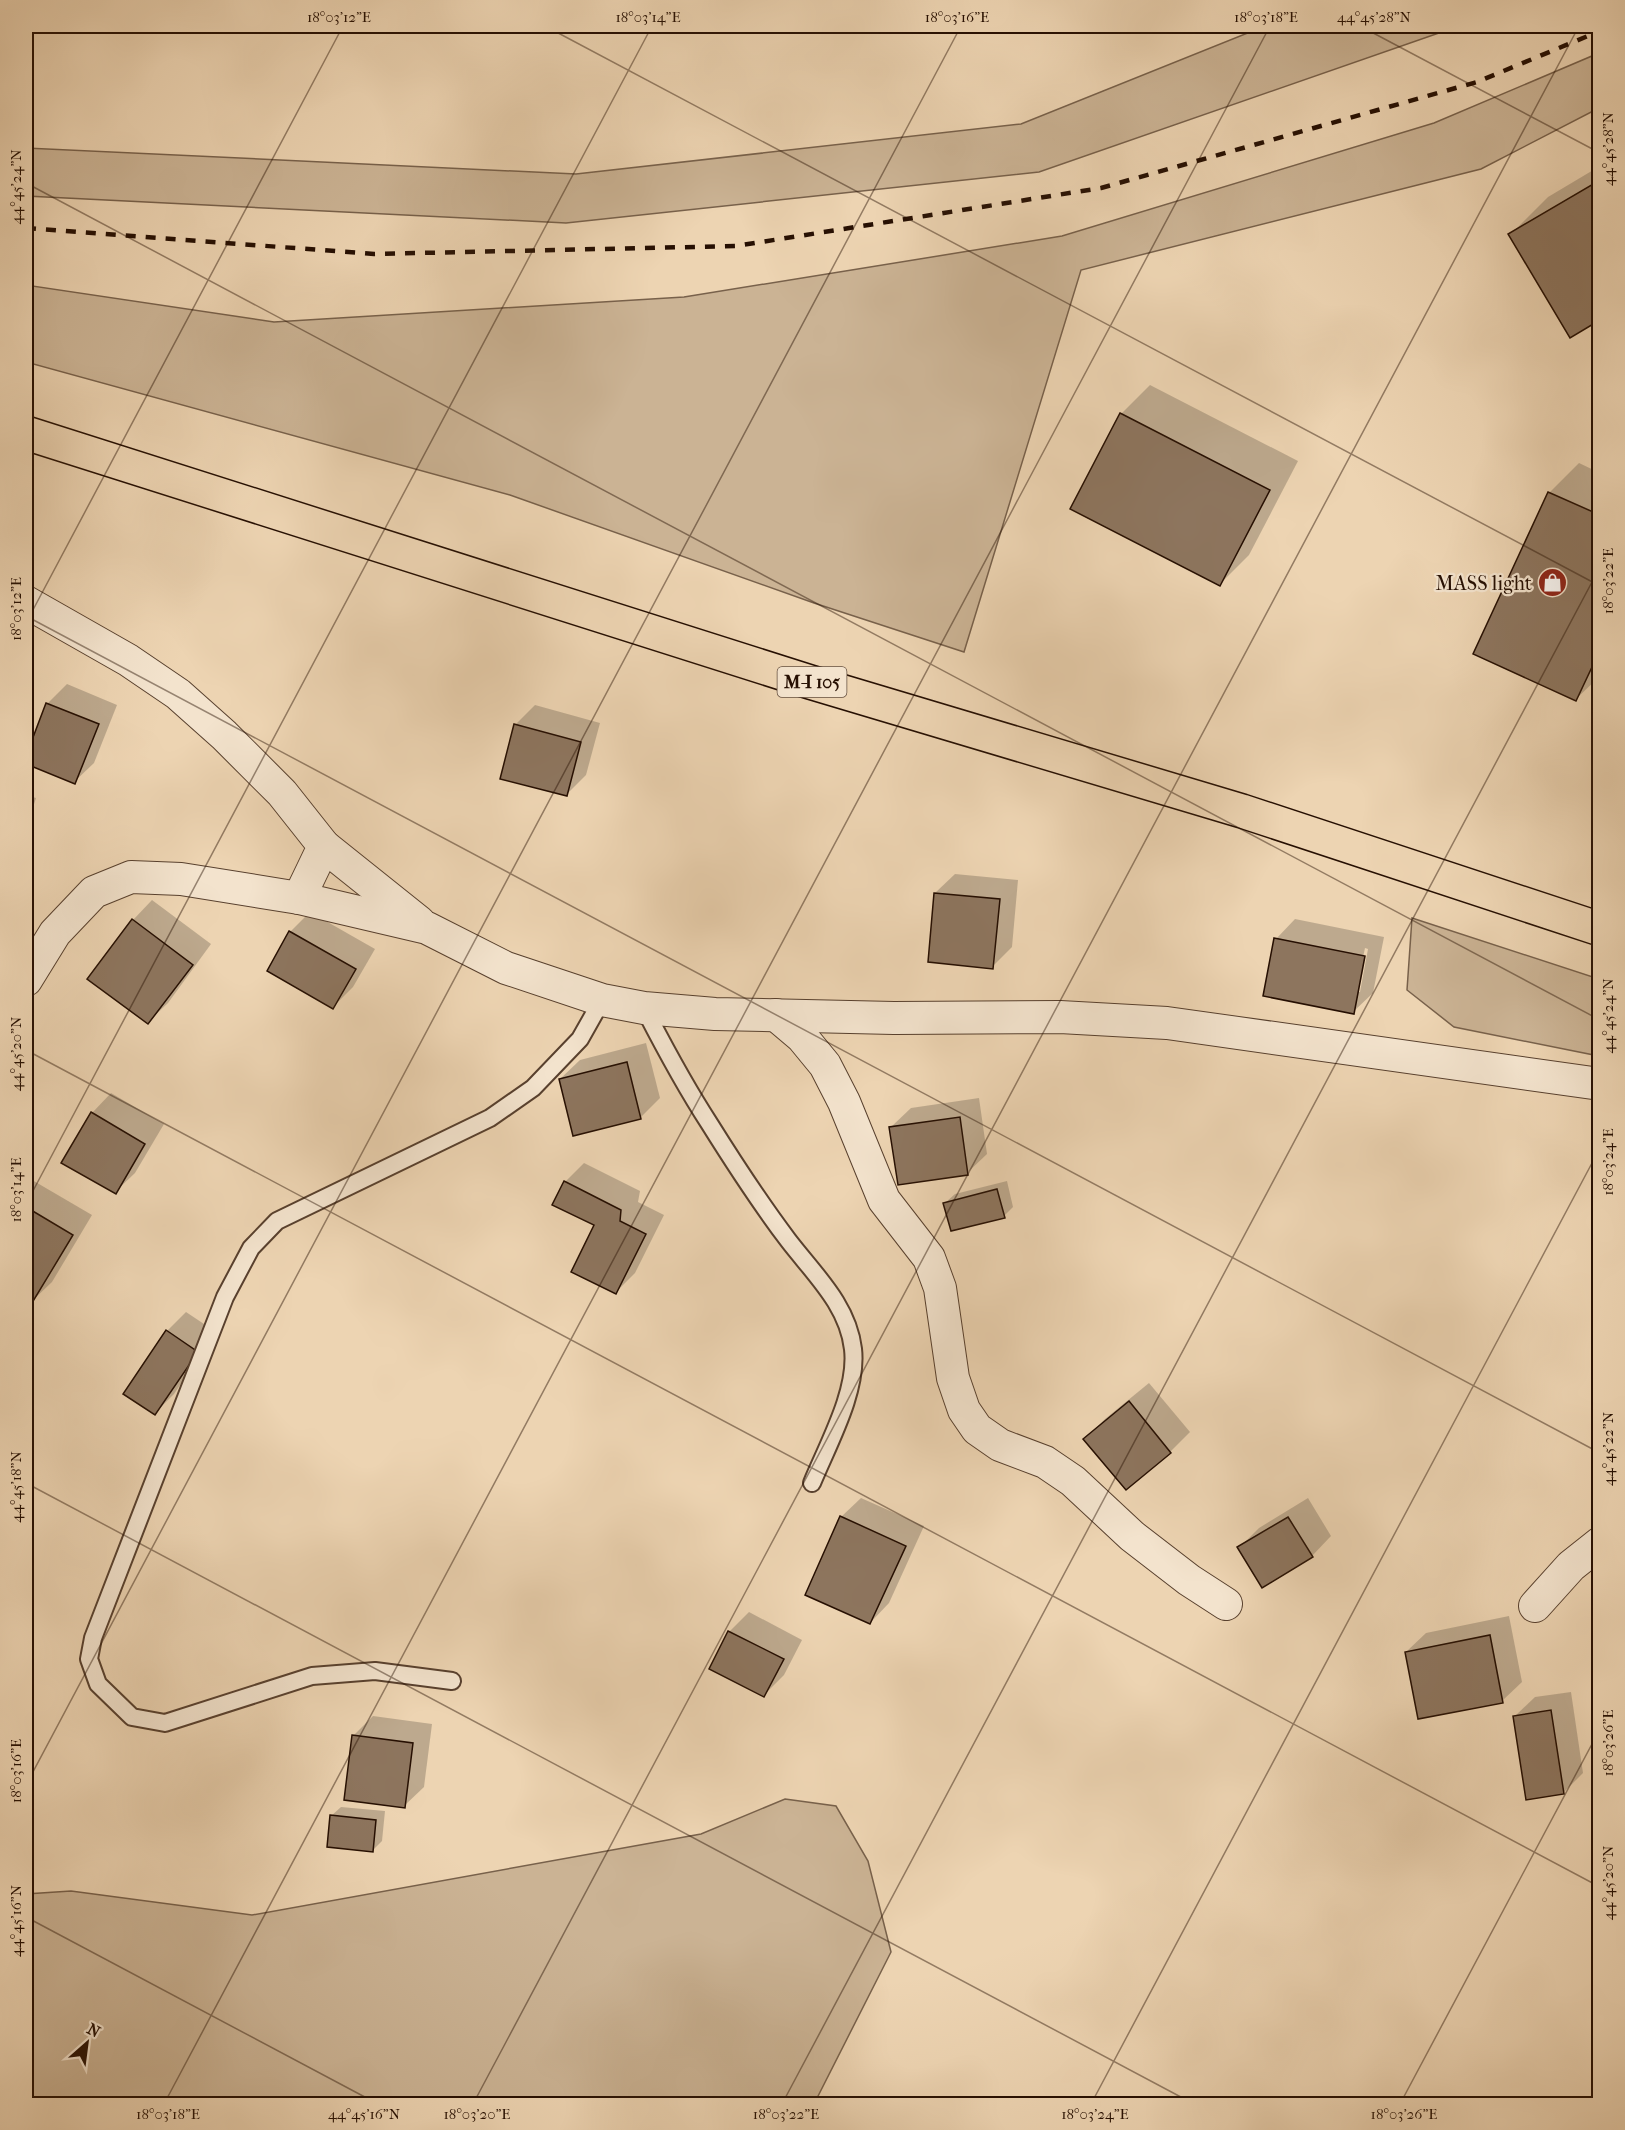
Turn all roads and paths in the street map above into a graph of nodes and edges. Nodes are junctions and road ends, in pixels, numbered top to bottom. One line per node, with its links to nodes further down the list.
1 (26, 433): 6 (main road, M-I 105)
2 (26, 602): 3 (street)
3 (324, 846): 4 (street); 5 (street)
4 (298, 897): 5 (street); 7 (street)
5 (427, 928): 8 (street)
6 (1599, 929)
7 (26, 980)
8 (602, 1000): 9 (street); 16 (lane)
9 (644, 1008): 10 (street); 12 (lane)
10 (776, 1016): 11 (street); 14 (street)
11 (1599, 1083)
12 (812, 1483)
13 (1599, 1544): 15 (street)
14 (1226, 1604)
15 (1535, 1606)
16 (453, 1681)

